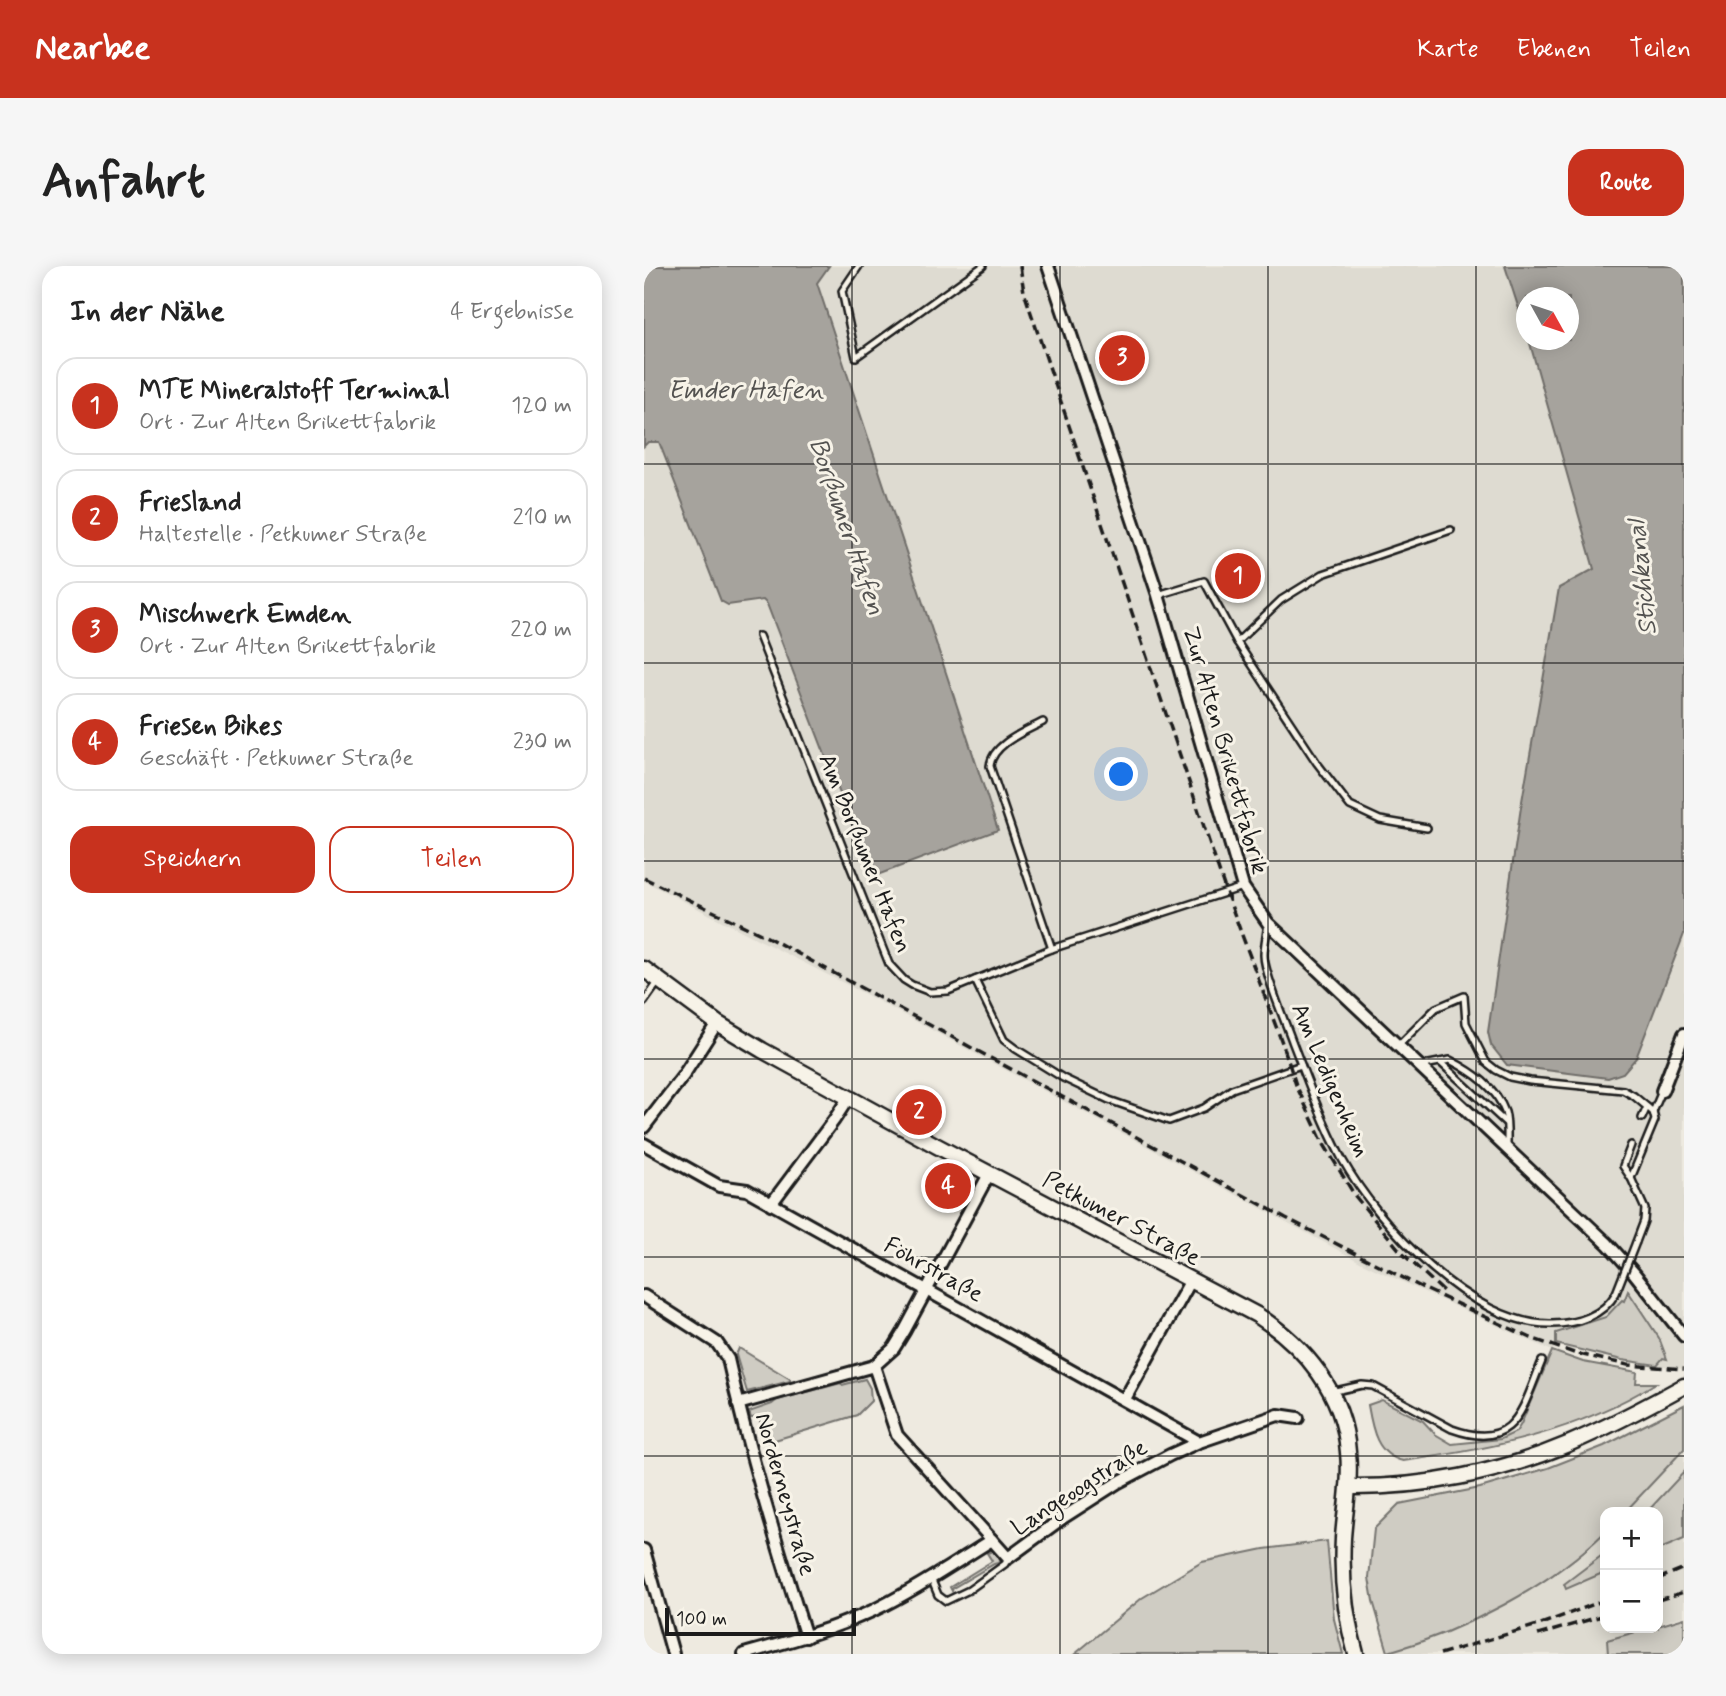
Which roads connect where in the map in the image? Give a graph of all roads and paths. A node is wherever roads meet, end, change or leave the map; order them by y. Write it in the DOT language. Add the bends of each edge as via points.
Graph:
graph roads {
  1 [pos="859,266"];
  2 [pos="983,266"];
  3 [pos="1048,266"];
  4 [pos="1451,530"];
  5 [pos="1158,595"];
  6 [pos="760,636"];
  7 [pos="1237,642"];
  8 [pos="1043,722"];
  9 [pos="1427,828"];
  10 [pos="1243,887"];
  11 [pos="1268,923"];
  12 [pos="1052,948"];
  13 [pos="644,969"];
  14 [pos="975,980"];
  15 [pos="659,981"];
  16 [pos="644,1002"];
  17 [pos="717,1023"];
  18 [pos="1684,1034"];
  19 [pos="1398,1046"];
  20 [pos="1440,1062"];
  21 [pos="1301,1065"];
  22 [pos="1419,1066"];
  23 [pos="1662,1091"];
  24 [pos="849,1097"];
  25 [pos="1647,1107"];
  26 [pos="1653,1112"];
  27 [pos="1642,1118"];
  28 [pos="1506,1123"];
  29 [pos="644,1127"];
  30 [pos="644,1144"];
  31 [pos="1631,1146"];
  32 [pos="1507,1150"];
  33 [pos="989,1174"];
  34 [pos="1631,1178"];
  35 [pos="771,1204"];
  36 [pos="1191,1280"];
  37 [pos="928,1289"];
  38 [pos="644,1296"];
  39 [pos="1684,1336"];
  40 [pos="1542,1362"];
  41 [pos="874,1366"];
  42 [pos="1684,1386"];
  43 [pos="1331,1392"];
  44 [pos="1125,1399"];
  45 [pos="738,1404"];
  46 [pos="1298,1418"];
  47 [pos="1199,1442"];
  48 [pos="1348,1486"];
  49 [pos="992,1539"];
  50 [pos="644,1550"];
  51 [pos="1008,1558"];
  52 [pos="931,1578"];
  53 [pos="806,1637"];
  54 [pos="673,1654"];
  55 [pos="744,1654"];
  56 [pos="1356,1654"];
  1 -- 2 [label="lane" via="842,291 856,356"];
  3 -- 5 [label="street, Zur Alten Brikettfabrik"];
  4 -- 7 [label="lane" via="1323,575 1281,600"];
  5 -- 7 [label="lane" via="1204,581"];
  5 -- 10 [label="street, Zur Alten Brikettfabrik"];
  6 -- 14 [label="lane, Am Borßumer Hafen" via="890,964 904,980 930,992 948,991"];
  7 -- 9 [label="lane" via="1350,806 1380,820"];
  8 -- 12 [label="lane" via="995,752 990,765"];
  10 -- 11 [label="street, Zur Alten Brikettfabrik"];
  10 -- 12 [label="lane, Am Borßumer Hafen"];
  11 -- 19 [label="street, Zur Alten Brikettfabrik"];
  11 -- 21 [label="lane, Am Ledigenheim" via="1264,957"];
  12 -- 14 [label="lane, Am Borßumer Hafen"];
  13 -- 15 [label="main road, Petkumer Straße"];
  14 -- 21 [label="lane" via="1004,1040 1016,1049 1063,1079 1169,1121 1204,1108 1233,1089"];
  15 -- 16 [label="lane"];
  15 -- 17 [label="main road, Petkumer Straße"];
  17 -- 24 [label="main road, Petkumer Straße"];
  17 -- 29 [label="street"];
  18 -- 23 [label="street"];
  19 -- 22 [label="street, Zur Alten Brikettfabrik"];
  19 -- 25 [label="lane" via="1436,1008 1464,996 1466,1023 1486,1062 1496,1070 1530,1081 1623,1090"];
  20 -- 22 [label="lane"];
  20 -- 28 [label="lane"];
  20 -- 28 [label="lane" via="1450,1060 1476,1074 1497,1096"];
  21 -- 34 [label="lane, Am Ledigenheim, bridge" via="1328,1131 1362,1190 1408,1244 1460,1290 1520,1320 1569,1323 1606,1306 1616,1293 1645,1215"];
  22 -- 32 [label="street, Zur Alten Brikettfabrik"];
  23 -- 26 [label="lane"];
  24 -- 33 [label="main road, Petkumer Straße"];
  24 -- 35 [label="street"];
  25 -- 26 [label="lane"];
  25 -- 27 [label="lane"];
  26 -- 34 [label="lane" via="1655,1120"];
  28 -- 32 [label="lane"];
  30 -- 35 [label="street, Föhrstraße" via="719,1186 747,1190"];
  31 -- 34 [label="lane" via="1623,1166"];
  32 -- 39 [label="street, Zur Alten Brikettfabrik" via="1621,1257"];
  33 -- 36 [label="main road, Petkumer Straße"];
  33 -- 37 [label="street"];
  35 -- 37 [label="street, Föhrstraße"];
  36 -- 43 [label="main road, Petkumer Straße" via="1274,1326 1309,1359"];
  36 -- 44 [label="street"];
  37 -- 41 [label="street" via="894,1348"];
  37 -- 44 [label="street, Föhrstraße"];
  38 -- 45 [label="street, Norderneystraße" via="724,1351"];
  40 -- 43 [label="lane" via="1518,1417 1496,1434 1462,1433 1373,1386"];
  41 -- 45 [label="street"];
  41 -- 49 [label="street" via="897,1435"];
  42 -- 48 [label="main road" via="1598,1431 1517,1462 1415,1483"];
  43 -- 48 [label="main road, Petkumer Straße" via="1346,1436"];
  44 -- 47 [label="street, Föhrstraße"];
  45 -- 53 [label="street, Norderneystraße"];
  46 -- 47 [label="street, Langeoogstraße" via="1278,1415"];
  47 -- 51 [label="street, Langeoogstraße" via="1117,1483"];
  48 -- 56 [label="main road, Petkumer Straße" via="1343,1581"];
  49 -- 51 [label="street, Langeoogstraße"];
  49 -- 52 [label="street, Langeoogstraße"];
  50 -- 54 [label="street"];
  51 -- 52 [label="lane" via="969,1590 946,1601"];
  52 -- 53 [label="street, Langeoogstraße" via="871,1611"];
  53 -- 55 [label="street, Langeoogstraße"];
}
